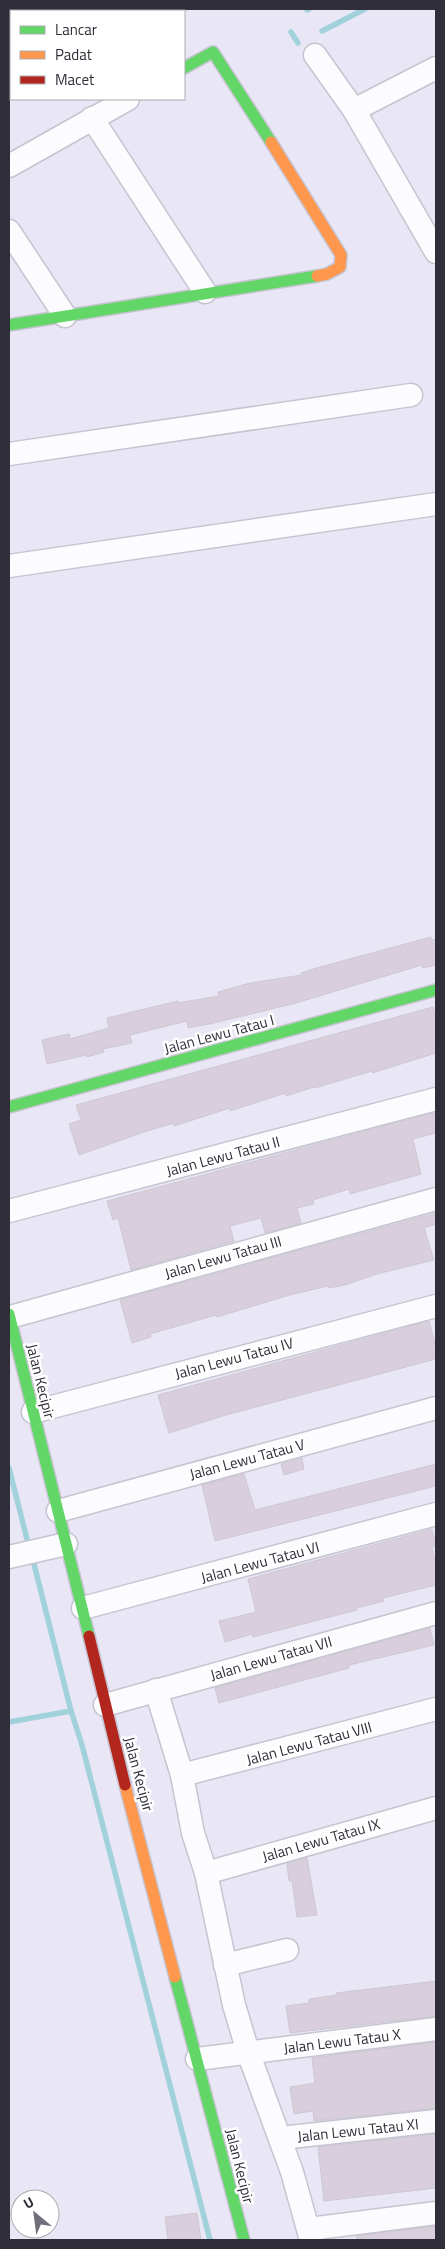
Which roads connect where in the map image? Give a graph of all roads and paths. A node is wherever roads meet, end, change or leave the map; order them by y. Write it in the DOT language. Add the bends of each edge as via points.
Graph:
graph roads {
  1 [pos="315,55"];
  2 [pos="185,67"];
  3 [pos="436,68"];
  4 [pos="126,100"];
  5 [pos="354,110"];
  6 [pos="92,118"];
  7 [pos="9,166"];
  8 [pos="9,231"];
  9 [pos="434,243"];
  10 [pos="205,292"];
  11 [pos="65,316"];
  12 [pos="9,325"];
  13 [pos="411,395"];
  14 [pos="9,454"];
  15 [pos="436,504"];
  16 [pos="9,566"];
  17 [pos="436,990"];
  18 [pos="436,1099"];
  19 [pos="9,1107"];
  20 [pos="436,1199"];
  21 [pos="9,1212"];
  22 [pos="436,1306"];
  23 [pos="9,1316"];
  24 [pos="436,1408"];
  25 [pos="33,1412"];
  26 [pos="58,1511"];
  27 [pos="436,1514"];
  28 [pos="36,1551"];
  29 [pos="83,1608"];
  30 [pos="436,1613"];
  31 [pos="156,1690"];
  32 [pos="105,1705"];
  33 [pos="436,1709"];
  34 [pos="182,1775"];
  35 [pos="436,1808"];
  36 [pos="206,1873"];
  37 [pos="287,1950"];
  38 [pos="225,1965"];
  39 [pos="436,2030"];
  40 [pos="248,2052"];
  41 [pos="197,2059"];
  42 [pos="436,2121"];
  43 [pos="281,2138"];
  44 [pos="436,2213"];
  45 [pos="310,2235"];
  46 [pos="244,2240"];
  1 -- 5 [label="street"];
  2 -- 10 [label="street" via="213,52 341,255 340,266 327,274"];
  3 -- 5 [label="street"];
  4 -- 6 [label="street"];
  5 -- 9 [label="street"];
  6 -- 7 [label="street"];
  6 -- 10 [label="street"];
  8 -- 11 [label="street"];
  10 -- 11 [label="street"];
  11 -- 12 [label="street"];
  13 -- 14 [label="street"];
  15 -- 16 [label="street"];
  17 -- 19 [label="street, Jalan Lewu Tatau I"];
  18 -- 21 [label="street, Jalan Lewu Tatau II"];
  20 -- 23 [label="street, Jalan Lewu Tatau III"];
  22 -- 25 [label="street, Jalan Lewu Tatau IV"];
  23 -- 25 [label="street, Jalan Kecipir"];
  24 -- 26 [label="street, Jalan Lewu Tatau V"];
  25 -- 26 [label="street, Jalan Kecipir"];
  26 -- 28 [label="street, Jalan Kecipir"];
  27 -- 29 [label="street, Jalan Lewu Tatau VI"];
  28 -- 29 [label="street, Jalan Kecipir"];
  29 -- 32 [label="street, Jalan Kecipir"];
  30 -- 31 [label="street, Jalan Lewu Tatau VII"];
  31 -- 32 [label="street, Jalan Lewu Tatau VII"];
  31 -- 34 [label="street"];
  32 -- 41 [label="street, Jalan Kecipir"];
  33 -- 34 [label="street, Jalan Lewu Tatau VIII"];
  34 -- 36 [label="street" via="188,1816"];
  35 -- 36 [label="street, Jalan Lewu Tatau IX"];
  36 -- 38 [label="street"];
  37 -- 38 [label="street"];
  38 -- 40 [label="street"];
  39 -- 40 [label="street, Jalan Lewu Tatau X"];
  40 -- 41 [label="street, Jalan Lewu Tatau X"];
  40 -- 43 [label="street"];
  41 -- 46 [label="street, Jalan Kecipir"];
  42 -- 43 [label="street, Jalan Lewu Tatau XI"];
  43 -- 45 [label="street"];
  44 -- 45 [label="street"];
}
